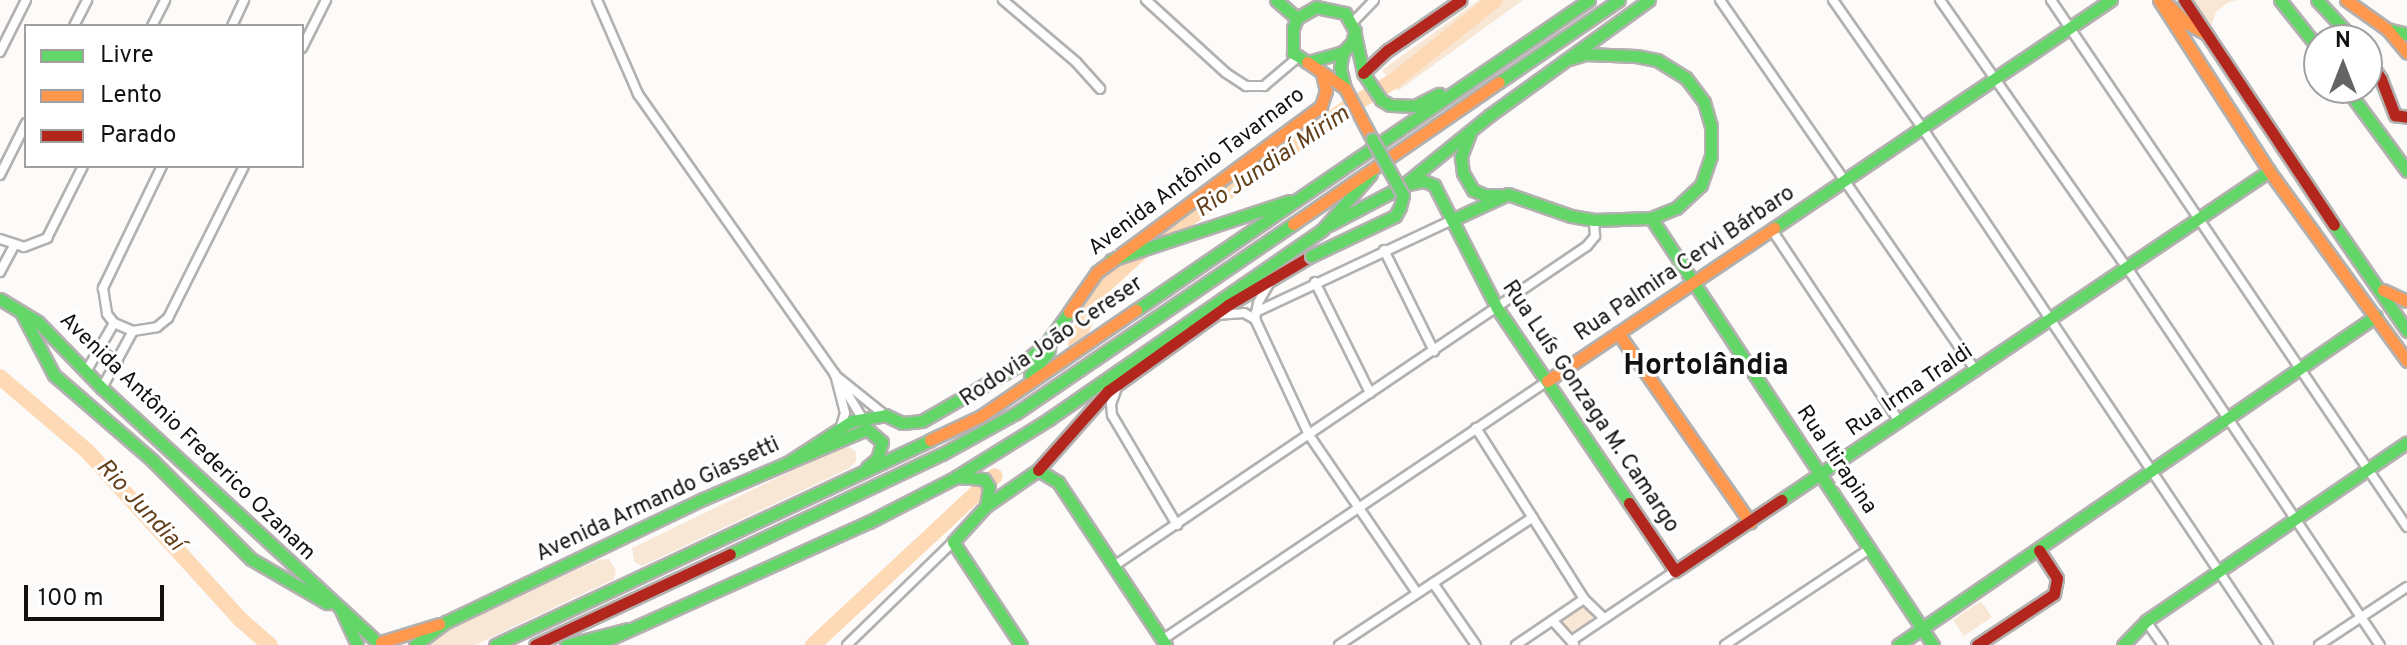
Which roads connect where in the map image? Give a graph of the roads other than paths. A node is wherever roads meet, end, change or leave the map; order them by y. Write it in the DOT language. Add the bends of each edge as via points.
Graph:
graph roads {
  1 [pos="26,0"];
  2 [pos="87,0"];
  3 [pos="165,0"];
  4 [pos="244,0"];
  5 [pos="326,0"];
  6 [pos="597,0"];
  7 [pos="1003,0"];
  8 [pos="1146,0"];
  9 [pos="1276,0"];
  10 [pos="1374,0"];
  11 [pos="1461,0"];
  12 [pos="1589,0"];
  13 [pos="1619,0"];
  14 [pos="1649,0"];
  15 [pos="1720,0"];
  16 [pos="1833,0"];
  17 [pos="1940,0"];
  18 [pos="2051,0"];
  19 [pos="2111,0"];
  20 [pos="2161,0"];
  21 [pos="2184,0"];
  22 [pos="2280,0"];
  23 [pos="2317,0"];
  24 [pos="2346,0"];
  25 [pos="1297,18"];
  26 [pos="1353,22"];
  27 [pos="75,24"];
  28 [pos="153,24"];
  29 [pos="233,24"];
  30 [pos="2339,24"];
  31 [pos="2070,29"];
  32 [pos="2303,29"];
  33 [pos="2387,29"];
  34 [pos="1542,32"];
  35 [pos="2407,34"];
  36 [pos="1355,35"];
  37 [pos="2210,35"];
  38 [pos="304,44"];
  39 [pos="1388,50"];
  40 [pos="0,52"];
  41 [pos="1343,52"];
  42 [pos="1360,53"];
  43 [pos="2407,53"];
  44 [pos="1302,60"];
  45 [pos="1566,60"];
  46 [pos="1322,73"];
  47 [pos="1365,76"];
  48 [pos="1994,81"];
  49 [pos="2383,85"];
  50 [pos="1100,89"];
  51 [pos="1346,90"];
  52 [pos="2358,104"];
  53 [pos="2407,117"];
  54 [pos="24,127"];
  55 [pos="1923,129"];
  56 [pos="1471,131"];
  57 [pos="1377,167"];
  58 [pos="82,168"];
  59 [pos="161,168"];
  60 [pos="243,168"];
  61 [pos="2269,171"];
  62 [pos="2407,171"];
  63 [pos="0,175"];
  64 [pos="1845,180"];
  65 [pos="1401,187"];
  66 [pos="1307,195"];
  67 [pos="1500,195"];
  68 [pos="1651,218"];
  69 [pos="2199,219"];
  70 [pos="1452,220"];
  71 [pos="1594,220"];
  72 [pos="1323,229"];
  73 [pos="1772,230"];
  74 [pos="0,239"];
  75 [pos="14,246"];
  76 [pos="1384,250"];
  77 [pos="1111,260"];
  78 [pos="2128,269"];
  79 [pos="0,272"];
  80 [pos="1271,280"];
  81 [pos="1315,282"];
  82 [pos="1691,283"];
  83 [pos="2380,289"];
  84 [pos="0,299"];
  85 [pos="2407,301"];
  86 [pos="1497,308"];
  87 [pos="21,312"];
  88 [pos="1214,315"];
  89 [pos="1256,315"];
  90 [pos="2376,316"];
  91 [pos="2050,319"];
  92 [pos="114,323"];
  93 [pos="133,331"];
  94 [pos="2407,331"];
  95 [pos="1618,333"];
  96 [pos="1051,338"];
  97 [pos="99,349"];
  98 [pos="1434,351"];
  99 [pos="2407,361"];
  100 [pos="118,364"];
  101 [pos="83,367"];
  102 [pos="1976,371"];
  103 [pos="2300,371"];
  104 [pos="835,374"];
  105 [pos="59,380"];
  106 [pos="1547,381"];
  107 [pos="1119,384"];
  108 [pos="102,388"];
  109 [pos="1370,393"];
  110 [pos="885,415"];
  111 [pos="863,416"];
  112 [pos="981,416"];
  113 [pos="1898,420"];
  114 [pos="2228,420"];
  115 [pos="1476,428"];
  116 [pos="867,429"];
  117 [pos="838,430"];
  118 [pos="1309,435"];
  119 [pos="2407,442"];
  120 [pos="787,463"];
  121 [pos="2368,469"];
  122 [pos="2151,471"];
  123 [pos="1032,472"];
  124 [pos="1823,474"];
  125 [pos="961,478"];
  126 [pos="832,488"];
  127 [pos="988,500"];
  128 [pos="1359,510"];
  129 [pos="1533,517"];
  130 [pos="2294,519"];
  131 [pos="1750,522"];
  132 [pos="1177,525"];
  133 [pos="2407,527"];
  134 [pos="266,541"];
  135 [pos="953,542"];
  136 [pos="1871,548"];
  137 [pos="2039,550"];
  138 [pos="251,559"];
  139 [pos="1114,566"];
  140 [pos="1675,571"];
  141 [pos="2217,571"];
  142 [pos="1433,583"];
  143 [pos="2407,587"];
  144 [pos="1417,593"];
  145 [pos="1584,599"];
  146 [pos="341,610"];
  147 [pos="1604,618"];
  148 [pos="2362,618"];
  149 [pos="2146,621"];
  150 [pos="446,622"];
  151 [pos="1554,622"];
  152 [pos="629,629"];
  153 [pos="1922,629"];
  154 [pos="379,642"];
  155 [pos="1164,642"];
  156 [pos="1573,643"];
  157 [pos="358,645"];
  158 [pos="415,645"];
  159 [pos="495,645"];
  160 [pos="535,645"];
  161 [pos="566,645"];
  162 [pos="596,645"];
  163 [pos="847,645"];
  164 [pos="1021,645"];
  165 [pos="1339,645"];
  166 [pos="1476,645"];
  167 [pos="1516,645"];
  168 [pos="1725,645"];
  169 [pos="1898,645"];
  170 [pos="1933,645"];
  171 [pos="1977,645"];
  172 [pos="2123,645"];
  173 [pos="2163,645"];
  174 [pos="2268,645"];
  175 [pos="2319,645"];
  176 [pos="2380,645"];
  1 -- 40 [label="street"];
  2 -- 27 [label="street"];
  3 -- 28 [label="street"];
  4 -- 29 [label="street"];
  5 -- 38 [label="street"];
  6 -- 104 [label="street" via="638,94"];
  7 -- 50 [label="street"];
  8 -- 44 [label="street" via="1246,86 1264,86"];
  9 -- 25 [label="main road"];
  10 -- 26 [label="street"];
  11 -- 39 [label="main road"];
  12 -- 34 [label="main road, Rodovia João Cereser"];
  13 -- 57 [label="main road, Rodovia João Cereser"];
  14 -- 45 [label="main road"];
  15 -- 64 [label="street"];
  16 -- 55 [label="street"];
  17 -- 48 [label="street"];
  18 -- 31 [label="street"];
  19 -- 31 [label="main road, Rua Palmira Cervi Bárbaro"];
  20 -- 37 [label="main road"];
  20 -- 61 [label="main road"];
  21 -- 37 [label="main road"];
  22 -- 32 [label="main road"];
  23 -- 30 [label="main road"];
  24 -- 33 [label="main road"];
  25 -- 26 [label="main road" via="1316,7 1328,7"];
  25 -- 44 [label="main road" via="1292,41"];
  26 -- 36 [label="main road"];
  31 -- 48 [label="main road, Rua Palmira Cervi Bárbaro"];
  31 -- 69 [label="street"];
  33 -- 35 [label="main road"];
  33 -- 43 [label="main road"];
  34 -- 47 [label="main road" via="1423,104 1401,107 1381,100"];
  34 -- 66 [label="main road, Rodovia João Cereser"];
  36 -- 41 [label="main road"];
  36 -- 42 [label="main road"];
  37 -- 83 [label="main road" via="2267,129"];
  39 -- 42 [label="main road"];
  39 -- 47 [label="main road"];
  41 -- 44 [label="main road"];
  41 -- 51 [label="main road" via="1340,67"];
  42 -- 47 [label="main road"];
  44 -- 46 [label="main road"];
  45 -- 56 [label="main road"];
  45 -- 68 [label="main road" via="1585,54 1657,60 1696,90 1709,112 1711,156 1701,185 1676,208"];
  46 -- 51 [label="main road"];
  46 -- 77 [label="main road, Avenida Antônio Tavarnaro" via="1326,91 1321,106"];
  48 -- 55 [label="main road, Rua Palmira Cervi Bárbaro"];
  48 -- 78 [label="street"];
  49 -- 53 [label="main road" via="2395,115"];
  51 -- 80 [label="main road, bridge" via="1403,195 1395,216"];
  52 -- 62 [label="main road"];
  54 -- 63 [label="street"];
  55 -- 64 [label="main road, Rua Palmira Cervi Bárbaro"];
  55 -- 91 [label="street"];
  56 -- 65 [label="main road"];
  56 -- 67 [label="main road" via="1461,157 1463,173 1473,190"];
  57 -- 72 [label="main road"];
  57 -- 160 [label="main road, Rodovia João Cereser" via="1050,393 942,454"];
  58 -- 75 [label="street" via="47,238 36,245"];
  59 -- 92 [label="street" via="103,288"];
  60 -- 93 [label="street" via="168,318 157,327"];
  61 -- 69 [label="main road, Rua Irma Traldi"];
  61 -- 90 [label="main road"];
  64 -- 73 [label="main road, Rua Palmira Cervi Bárbaro"];
  64 -- 102 [label="street"];
  65 -- 70 [label="main road, Rua Luís Gonzaga M. Camargo" via="1415,181 1434,185"];
  65 -- 72 [label="main road"];
  66 -- 77 [label="main road"];
  66 -- 112 [label="main road, Rodovia João Cereser"];
  67 -- 70 [label="main road"];
  67 -- 71 [label="main road" via="1520,196"];
  68 -- 71 [label="main road"];
  68 -- 82 [label="main road, Rua Itirapina"];
  69 -- 78 [label="main road, Rua Irma Traldi"];
  69 -- 103 [label="street"];
  70 -- 76 [label="street"];
  70 -- 86 [label="main road, Rua Luís Gonzaga M. Camargo"];
  71 -- 86 [label="street" via="1595,236 1587,246"];
  72 -- 125 [label="main road"];
  73 -- 82 [label="main road, Rua Palmira Cervi Bárbaro"];
  73 -- 113 [label="street"];
  74 -- 75 [label="street"];
  75 -- 79 [label="street"];
  76 -- 81 [label="street"];
  76 -- 98 [label="street"];
  77 -- 96 [label="main road, Avenida Antônio Tavarnaro"];
  78 -- 91 [label="main road, Rua Irma Traldi"];
  78 -- 114 [label="street"];
  80 -- 88 [label="main road"];
  80 -- 89 [label="street"];
  81 -- 89 [label="street"];
  81 -- 109 [label="street"];
  82 -- 95 [label="main road, Rua Palmira Cervi Bárbaro"];
  82 -- 124 [label="main road, Rua Itirapina"];
  83 -- 85 [label="main road"];
  83 -- 94 [label="main road"];
  84 -- 87 [label="main road, Avenida Antônio Frederico Ozanam"];
  86 -- 98 [label="street"];
  86 -- 106 [label="main road, Rua Luís Gonzaga M. Camargo"];
  87 -- 101 [label="main road, Avenida Antônio Frederico Ozanam"];
  87 -- 105 [label="main road"];
  88 -- 89 [label="street"];
  88 -- 107 [label="main road"];
  89 -- 118 [label="street"];
  90 -- 99 [label="main road"];
  90 -- 103 [label="main road"];
  91 -- 102 [label="main road, Rua Irma Traldi"];
  91 -- 122 [label="street"];
  92 -- 93 [label="street"];
  92 -- 97 [label="street"];
  93 -- 100 [label="street"];
  95 -- 106 [label="main road, Rua Palmira Cervi Bárbaro"];
  95 -- 131 [label="main road"];
  96 -- 110 [label="main road, Avenida Antônio Tavarnaro" via="1024,362 922,421 902,423"];
  96 -- 112 [label="main road" via="1048,353 1034,371"];
  97 -- 100 [label="street"];
  97 -- 101 [label="street"];
  98 -- 109 [label="street"];
  100 -- 108 [label="street"];
  101 -- 105 [label="main road" via="66,364"];
  101 -- 108 [label="main road, Avenida Antônio Frederico Ozanam"];
  102 -- 113 [label="main road, Rua Irma Traldi"];
  103 -- 114 [label="main road"];
  103 -- 121 [label="street"];
  104 -- 110 [label="street"];
  104 -- 111 [label="street"];
  104 -- 117 [label="street" via="845,413"];
  105 -- 138 [label="main road" via="152,460"];
  106 -- 115 [label="street, Rua Palmira Cervi Bárbaro"];
  106 -- 140 [label="main road, Rua Luís Gonzaga M. Camargo"];
  107 -- 123 [label="main road"];
  107 -- 132 [label="street" via="1112,415"];
  108 -- 134 [label="main road, Avenida Antônio Frederico Ozanam"];
  109 -- 118 [label="street"];
  110 -- 111 [label="main road, Avenida Armando Giassetti"];
  111 -- 116 [label="street"];
  111 -- 117 [label="main road, Avenida Armando Giassetti"];
  112 -- 126 [label="main road, Rodovia João Cereser"];
  113 -- 124 [label="main road, Rua Irma Traldi"];
  114 -- 122 [label="main road"];
  114 -- 130 [label="street"];
  115 -- 128 [label="street, Rua Palmira Cervi Bárbaro"];
  115 -- 129 [label="street"];
  116 -- 120 [label="main road"];
  116 -- 126 [label="main road" via="882,442 877,459"];
  117 -- 120 [label="main road, Avenida Armando Giassetti"];
  118 -- 128 [label="street"];
  118 -- 132 [label="street"];
  119 -- 121 [label="main road"];
  120 -- 150 [label="main road, Avenida Armando Giassetti"];
  121 -- 130 [label="main road"];
  121 -- 133 [label="street"];
  122 -- 137 [label="main road"];
  122 -- 141 [label="street"];
  123 -- 127 [label="main road"];
  123 -- 139 [label="main road" via="1058,482"];
  124 -- 131 [label="main road, Rua Irma Traldi"];
  124 -- 136 [label="main road, Rua Itirapina"];
  125 -- 127 [label="main road" via="984,479"];
  125 -- 152 [label="main road"];
  126 -- 159 [label="main road, Rodovia João Cereser"];
  127 -- 135 [label="main road"];
  128 -- 144 [label="street"];
  128 -- 155 [label="street, Rua Palmira Cervi Bárbaro"];
  129 -- 142 [label="street"];
  129 -- 145 [label="street"];
  130 -- 141 [label="main road"];
  130 -- 148 [label="street"];
  131 -- 140 [label="main road, Rua Irma Traldi"];
  132 -- 139 [label="street"];
  134 -- 138 [label="main road" via="267,557"];
  134 -- 146 [label="main road, Avenida Antônio Frederico Ozanam"];
  135 -- 163 [label="street"];
  135 -- 164 [label="main road"];
  136 -- 153 [label="main road, Rua Itirapina"];
  136 -- 168 [label="street"];
  137 -- 153 [label="main road"];
  137 -- 171 [label="main road" via="2057,578 2054,594"];
  138 -- 146 [label="main road"];
  139 -- 155 [label="main road"];
  140 -- 147 [label="street, Rua Irma Traldi"];
  141 -- 149 [label="main road"];
  141 -- 174 [label="street"];
  142 -- 144 [label="street"];
  142 -- 166 [label="street"];
  143 -- 148 [label="street"];
  144 -- 165 [label="street"];
  145 -- 147 [label="street"];
  145 -- 151 [label="street"];
  146 -- 154 [label="main road, Avenida Antônio Frederico Ozanam"];
  146 -- 157 [label="main road, Avenida Antônio Frederico Ozanam"];
  147 -- 156 [label="street, Rua Irma Traldi"];
  148 -- 175 [label="street"];
  148 -- 176 [label="street"];
  149 -- 172 [label="main road"];
  149 -- 173 [label="street"];
  150 -- 154 [label="main road, Avenida Armando Giassetti"];
  150 -- 158 [label="main road, Avenida Armando Giassetti"];
  151 -- 156 [label="street"];
  151 -- 167 [label="street"];
  152 -- 161 [label="main road"];
  152 -- 162 [label="main road"];
  153 -- 169 [label="main road"];
  153 -- 170 [label="main road, Rua Itirapina"];
  154 -- 157 [label="main road, Avenida Armando Giassetti"];
}
